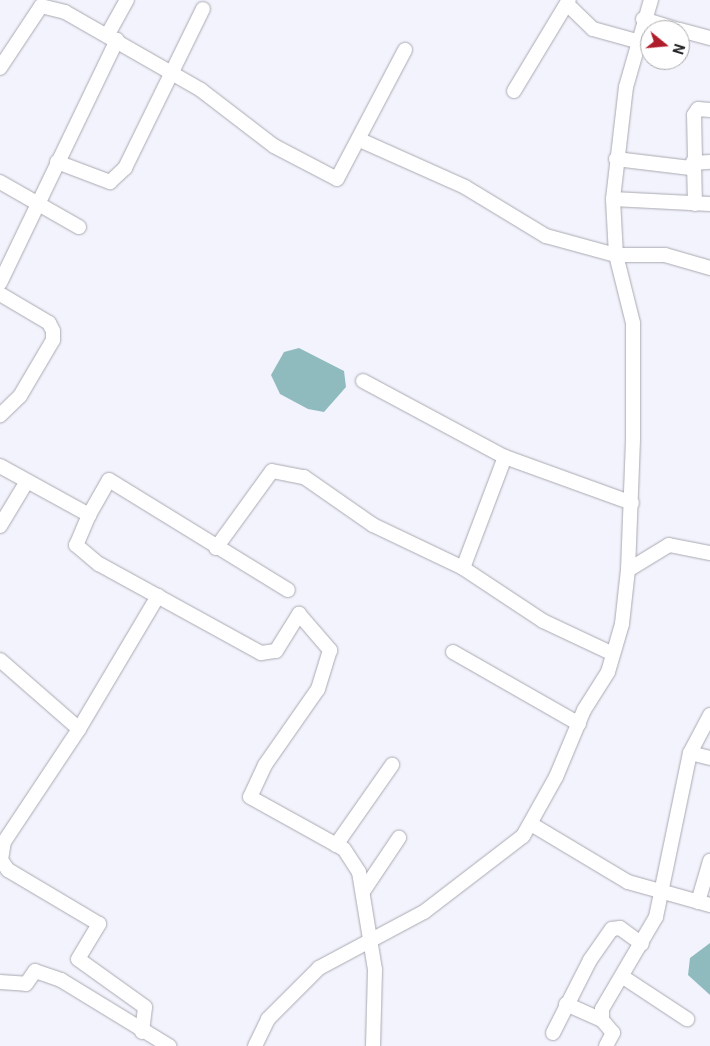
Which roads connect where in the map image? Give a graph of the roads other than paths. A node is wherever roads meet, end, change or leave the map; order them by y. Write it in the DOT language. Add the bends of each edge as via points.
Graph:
graph roads {
  1 [pos="127,0"];
  2 [pos="651,0"];
  3 [pos="568,2"];
  4 [pos="37,3"];
  5 [pos="203,8"];
  6 [pos="643,19"];
  7 [pos="646,20"];
  8 [pos="690,33"];
  9 [pos="112,37"];
  10 [pos="710,38"];
  11 [pos="637,41"];
  12 [pos="405,50"];
  13 [pos="0,68"];
  14 [pos="169,72"];
  15 [pos="514,91"];
  16 [pos="710,110"];
  17 [pos="360,140"];
  18 [pos="616,159"];
  19 [pos="56,162"];
  20 [pos="710,162"];
  21 [pos="694,163"];
  22 [pos="0,182"];
  23 [pos="613,199"];
  24 [pos="35,204"];
  25 [pos="696,204"];
  26 [pos="710,204"];
  27 [pos="78,227"];
  28 [pos="616,255"];
  29 [pos="710,268"];
  30 [pos="0,283"];
  31 [pos="0,294"];
  32 [pos="363,381"];
  33 [pos="0,415"];
  34 [pos="505,457"];
  35 [pos="0,466"];
  36 [pos="26,482"];
  37 [pos="632,503"];
  38 [pos="89,515"];
  39 [pos="0,526"];
  40 [pos="216,548"];
  41 [pos="710,553"];
  42 [pos="463,568"];
  43 [pos="628,570"];
  44 [pos="288,590"];
  45 [pos="158,596"];
  46 [pos="453,652"];
  47 [pos="613,654"];
  48 [pos="0,660"];
  49 [pos="710,715"];
  50 [pos="578,724"];
  51 [pos="79,729"];
  52 [pos="690,752"];
  53 [pos="710,758"];
  54 [pos="392,765"];
  55 [pos="531,824"];
  56 [pos="399,838"];
  57 [pos="336,845"];
  58 [pos="710,861"];
  59 [pos="364,890"];
  60 [pos="662,893"];
  61 [pos="704,904"];
  62 [pos="642,944"];
  63 [pos="370,945"];
  64 [pos="623,977"];
  65 [pos="0,982"];
  66 [pos="566,1004"];
  67 [pos="688,1019"];
  68 [pos="602,1020"];
  69 [pos="142,1032"];
  70 [pos="553,1033"];
  71 [pos="169,1046"];
  72 [pos="255,1046"];
  73 [pos="373,1046"];
  74 [pos="606,1046"];
  1 -- 9 [label="street"];
  2 -- 6 [label="street"];
  3 -- 11 [label="street" via="593,29"];
  3 -- 15 [label="street"];
  4 -- 9 [label="street" via="65,12 86,27"];
  4 -- 13 [label="street"];
  5 -- 14 [label="street"];
  6 -- 7 [label="street"];
  6 -- 11 [label="street"];
  8 -- 10 [label="street"];
  9 -- 14 [label="street"];
  9 -- 19 [label="street"];
  11 -- 18 [label="street"];
  12 -- 17 [label="street"];
  14 -- 17 [label="street" via="201,90 274,146 337,179"];
  14 -- 19 [label="street" via="125,168 110,182"];
  16 -- 21 [label="street" via="698,109 694,115"];
  17 -- 28 [label="street" via="465,187 546,236"];
  18 -- 21 [label="street" via="681,169"];
  18 -- 23 [label="street"];
  19 -- 24 [label="street"];
  20 -- 21 [label="street"];
  21 -- 25 [label="street"];
  22 -- 24 [label="street"];
  23 -- 25 [label="street"];
  23 -- 28 [label="street"];
  24 -- 27 [label="street"];
  24 -- 30 [label="street"];
  25 -- 26 [label="street"];
  28 -- 29 [label="street" via="665,256"];
  28 -- 37 [label="street" via="633,323"];
  31 -- 33 [label="street" via="49,323 53,331 52,340 20,396"];
  32 -- 34 [label="street"];
  34 -- 37 [label="street"];
  34 -- 42 [label="street"];
  35 -- 36 [label="street"];
  36 -- 38 [label="street"];
  36 -- 39 [label="street"];
  37 -- 43 [label="street"];
  38 -- 40 [label="street" via="110,480"];
  38 -- 45 [label="street" via="76,545 99,564"];
  40 -- 42 [label="street" via="272,470 304,478 373,525"];
  40 -- 44 [label="street"];
  41 -- 43 [label="street" via="669,545"];
  42 -- 47 [label="street" via="543,621"];
  43 -- 47 [label="street" via="622,624"];
  45 -- 51 [label="street"];
  45 -- 57 [label="street" via="261,653 276,651 299,614 316,630 330,650 318,688 265,764 250,797"];
  46 -- 50 [label="street"];
  47 -- 50 [label="street"];
  48 -- 51 [label="street"];
  49 -- 52 [label="street"];
  50 -- 55 [label="street"];
  51 -- 69 [label="street" via="4,842 0,860 8,870 99,924 78,959 145,1007"];
  52 -- 53 [label="street"];
  52 -- 60 [label="street"];
  54 -- 57 [label="street"];
  55 -- 60 [label="street" via="606,870"];
  55 -- 63 [label="street" via="499,858"];
  56 -- 59 [label="street"];
  57 -- 59 [label="street" via="344,849 359,872"];
  58 -- 61 [label="street"];
  59 -- 63 [label="street"];
  60 -- 61 [label="street"];
  60 -- 62 [label="street" via="656,917"];
  62 -- 64 [label="street"];
  62 -- 66 [label="street" via="620,928 612,929"];
  63 -- 72 [label="street" via="319,968 268,1018"];
  63 -- 73 [label="street" via="375,970"];
  64 -- 67 [label="street"];
  64 -- 68 [label="street" via="602,1009"];
  65 -- 69 [label="street" via="26,984 35,971 61,980"];
  66 -- 68 [label="street"];
  66 -- 70 [label="street"];
  68 -- 74 [label="street" via="613,1033"];
  69 -- 71 [label="street"];
}
